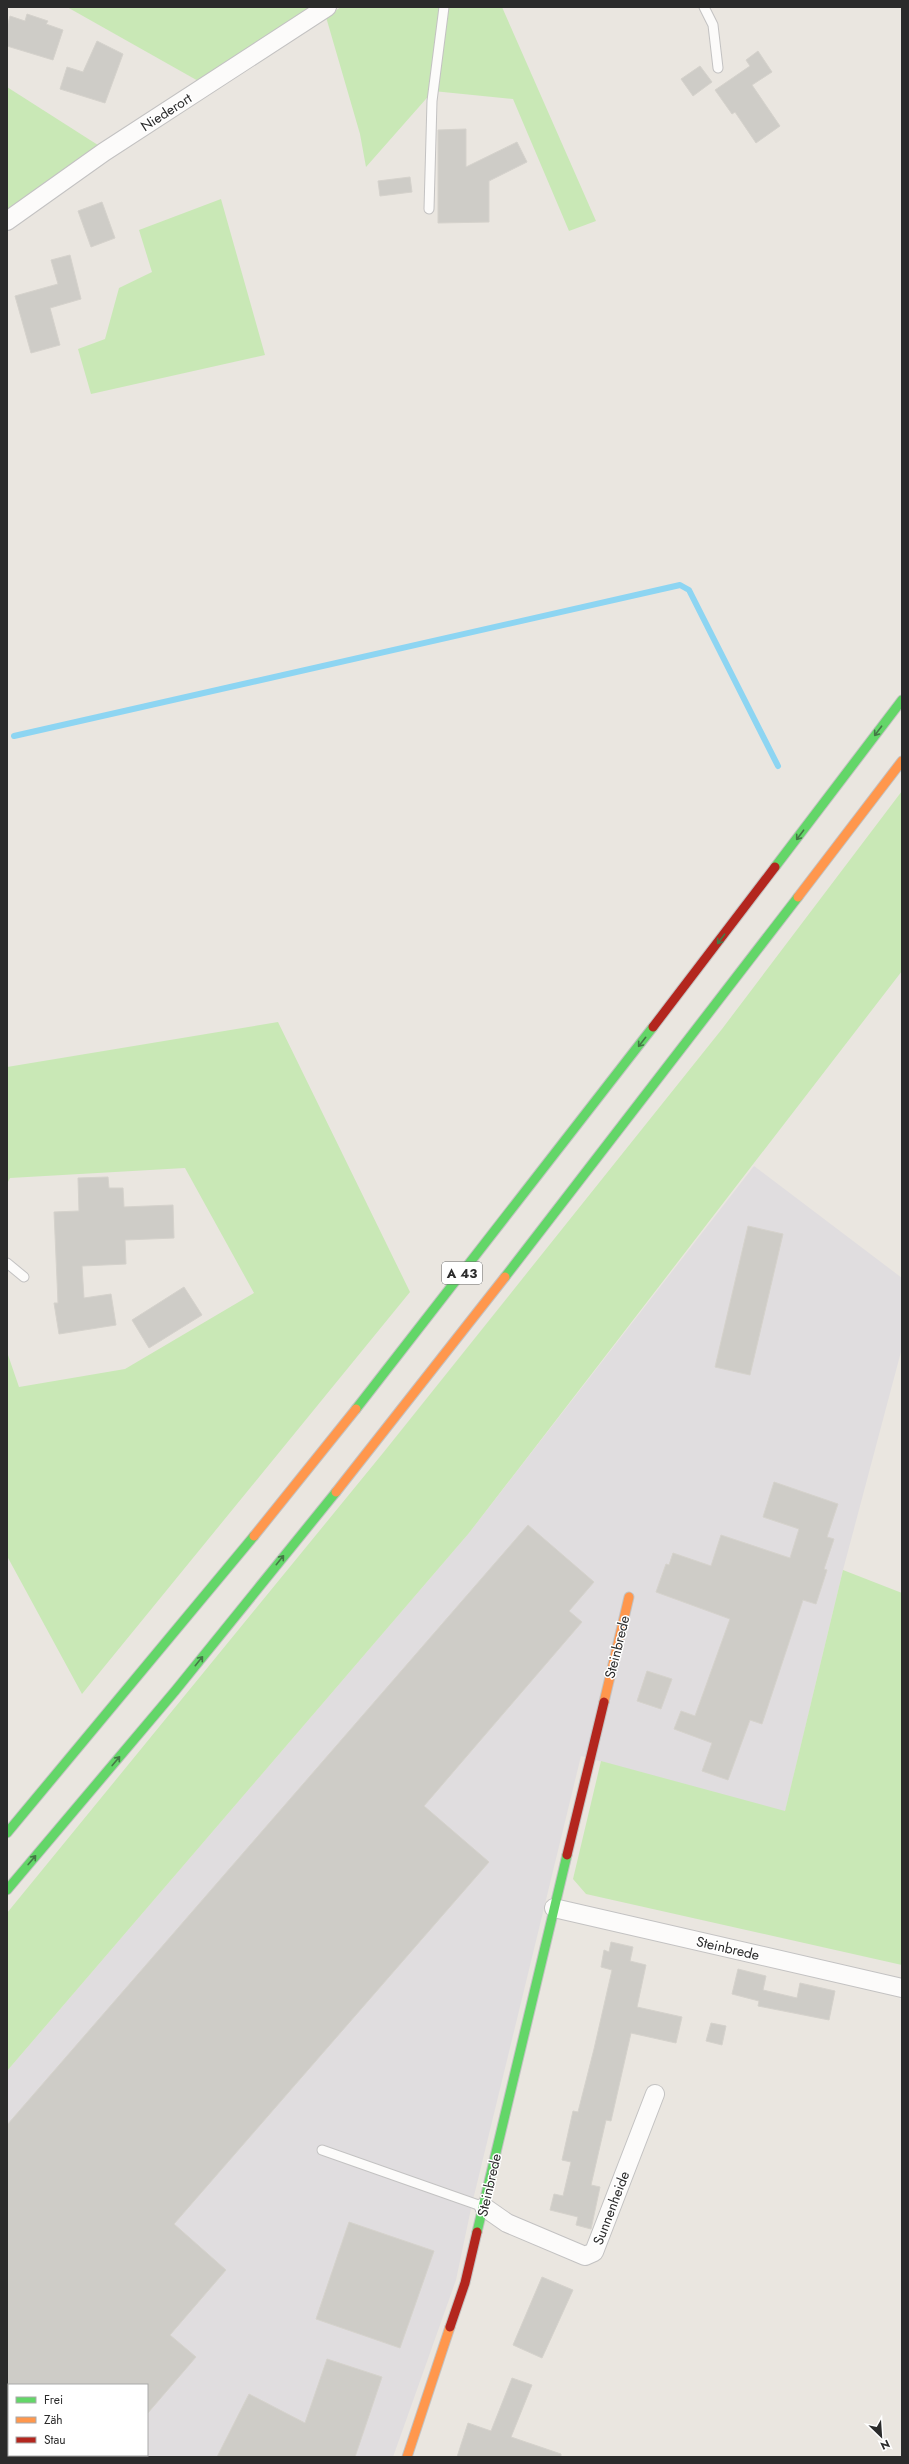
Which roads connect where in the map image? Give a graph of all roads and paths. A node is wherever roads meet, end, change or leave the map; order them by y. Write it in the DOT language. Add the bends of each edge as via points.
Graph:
graph roads {
  1 [pos="327,7"];
  2 [pos="444,7"];
  3 [pos="704,7"];
  4 [pos="718,68"];
  5 [pos="429,209"];
  6 [pos="7,221"];
  7 [pos="902,700"];
  8 [pos="902,761"];
  9 [pos="7,1263"];
  10 [pos="24,1277"];
  11 [pos="629,1597"];
  12 [pos="7,1833"];
  13 [pos="7,1890"];
  14 [pos="554,1908"];
  15 [pos="902,1988"];
  16 [pos="655,2094"];
  17 [pos="322,2150"];
  18 [pos="484,2207"];
  19 [pos="407,2457"];
  1 -- 6 [label="street, Niederort" via="104,152"];
  2 -- 5 [label="lane" via="432,101"];
  3 -- 4 [label="lane" via="713,25"];
  7 -- 12 [label="main road, A 43, one-way" via="675,999 343,1425"];
  13 -- 8 [label="main road, A 43, one-way" via="174,1691 367,1452"];
  9 -- 10 [label="lane"];
  11 -- 14 [label="main road, Steinbrede"];
  14 -- 15 [label="street, Steinbrede"];
  14 -- 18 [label="main road, Steinbrede"];
  16 -- 18 [label="street, Sunnenheide" via="594,2252 585,2256 507,2223"];
  17 -- 18 [label="lane"];
  18 -- 19 [label="main road, Steinbrede" via="465,2283"];
}
